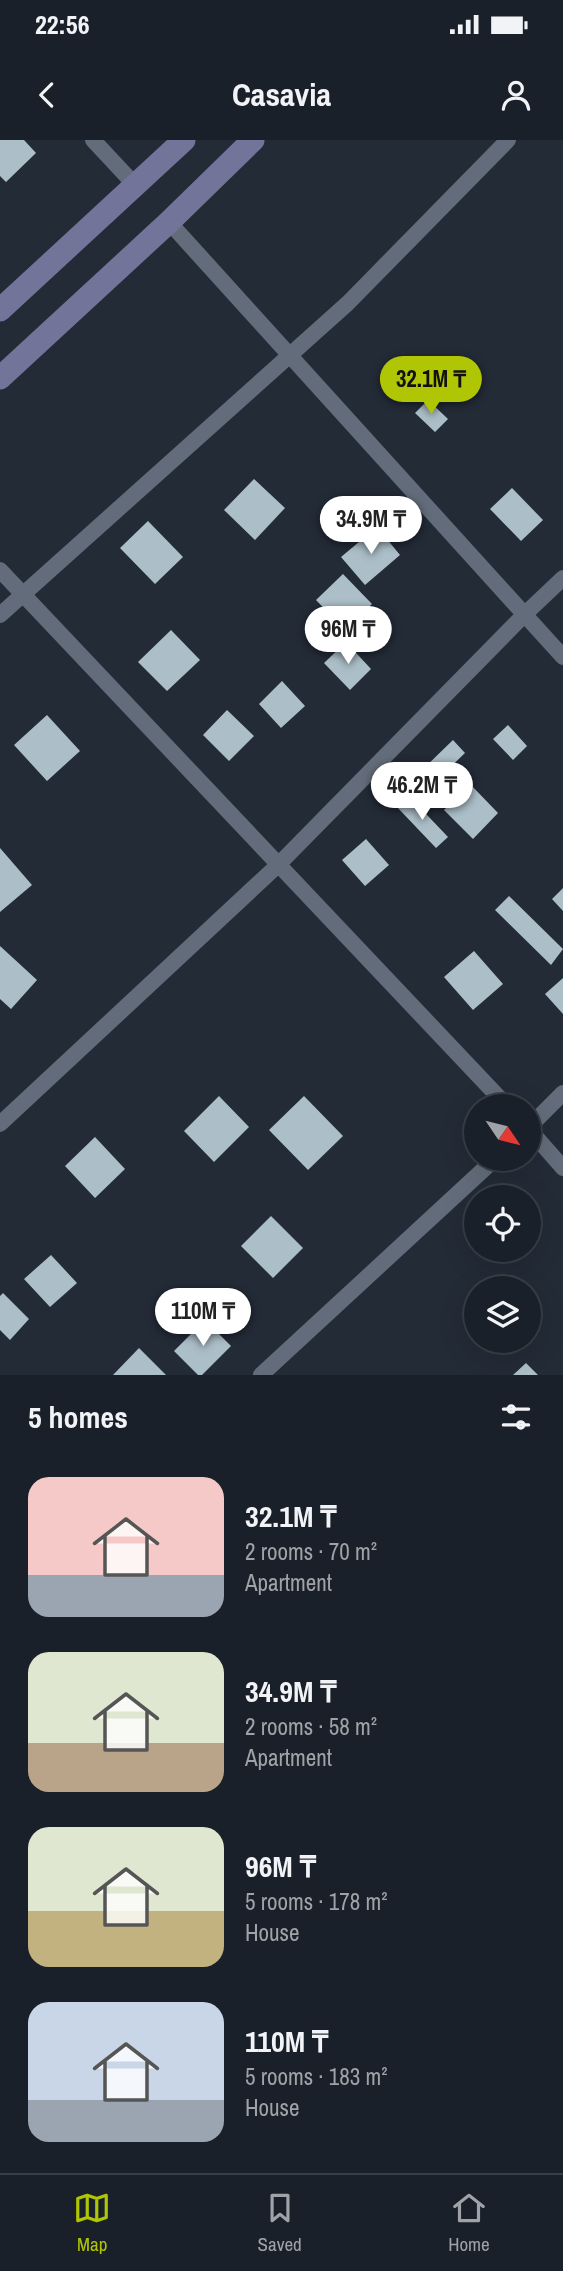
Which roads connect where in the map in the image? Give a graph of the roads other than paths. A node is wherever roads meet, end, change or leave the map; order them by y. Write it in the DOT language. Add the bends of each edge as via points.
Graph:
graph roads {
  1 [pos="93,140"];
  2 [pos="184,140"];
  3 [pos="253,140"];
  4 [pos="508,140"];
  5 [pos="135,185"];
  6 [pos="169,222"];
  7 [pos="0,310"];
  8 [pos="289,357"];
  9 [pos="0,378"];
  10 [pos="0,570"];
  11 [pos="563,578"];
  12 [pos="23,595"];
  13 [pos="525,614"];
  14 [pos="0,615"];
  15 [pos="563,657"];
  16 [pos="278,865"];
  17 [pos="563,1093"];
  18 [pos="496,1094"];
  19 [pos="541,1115"];
  20 [pos="0,1124"];
  21 [pos="541,1143"];
  22 [pos="563,1168"];
  23 [pos="482,1171"];
  24 [pos="261,1375"];
  1 -- 5 [label="street"];
  2 -- 5 [label="main road"];
  3 -- 6 [label="main road"];
  4 -- 8 [label="street"];
  5 -- 7 [label="main road"];
  6 -- 8 [label="street"];
  6 -- 9 [label="main road"];
  8 -- 12 [label="street"];
  8 -- 13 [label="street"];
  10 -- 12 [label="street"];
  11 -- 13 [label="street"];
  12 -- 14 [label="street"];
  12 -- 16 [label="street"];
  13 -- 15 [label="street"];
  13 -- 16 [label="street"];
  16 -- 18 [label="street"];
  16 -- 20 [label="street"];
  17 -- 19 [label="street"];
  21 -- 22 [label="street"];
  23 -- 24 [label="street"];
}
